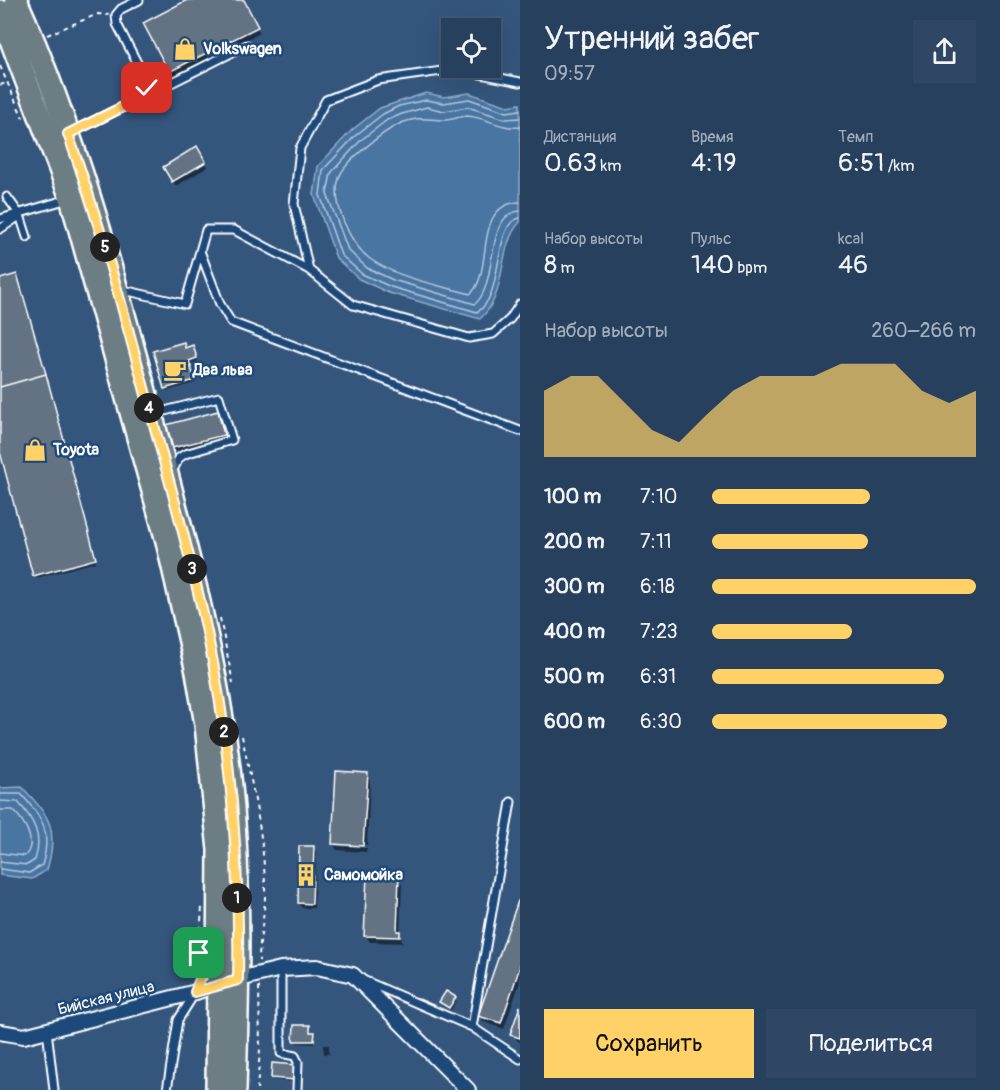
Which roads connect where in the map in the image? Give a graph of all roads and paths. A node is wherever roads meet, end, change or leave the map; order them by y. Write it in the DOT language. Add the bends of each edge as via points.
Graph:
graph roads {
  1 [pos="16,0"];
  2 [pos="139,0"];
  3 [pos="0,11"];
  4 [pos="116,15"];
  5 [pos="44,31"];
  6 [pos="247,45"];
  7 [pos="0,66"];
  8 [pos="520,82"];
  9 [pos="7,83"];
  10 [pos="0,85"];
  11 [pos="143,97"];
  12 [pos="17,110"];
  13 [pos="68,134"];
  14 [pos="7,197"];
  15 [pos="71,198"];
  16 [pos="20,215"];
  17 [pos="0,219"];
  18 [pos="0,229"];
  19 [pos="27,237"];
  20 [pos="200,250"];
  21 [pos="309,270"];
  22 [pos="117,288"];
  23 [pos="520,304"];
  24 [pos="149,406"];
  25 [pos="520,431"];
  26 [pos="168,479"];
  27 [pos="511,802"];
  28 [pos="203,900"];
  29 [pos="281,969"];
  30 [pos="353,975"];
  31 [pos="228,982"];
  32 [pos="195,992"];
  33 [pos="472,1027"];
  34 [pos="47,1030"];
  35 [pos="0,1032"];
  36 [pos="520,1059"];
  37 [pos="54,1090"];
  38 [pos="167,1090"];
  39 [pos="217,1090"];
  40 [pos="235,1090"];
  41 [pos="297,1090"];
  42 [pos="468,1090"];
  1 -- 13 [label="main road"];
  2 -- 4 [label="lane"];
  3 -- 15 [label="main road"];
  4 -- 5 [label="path" via="98,14 46,35"];
  4 -- 11 [label="lane" via="146,80"];
  6 -- 11 [label="lane"];
  7 -- 9 [label="path"];
  8 -- 21 [label="lane" via="456,69 378,80 326,100 300,147 294,204"];
  9 -- 10 [label="path"];
  9 -- 12 [label="path"];
  11 -- 13 [label="lane"];
  13 -- 22 [label="main road"];
  14 -- 16 [label="lane"];
  15 -- 16 [label="lane"];
  15 -- 31 [label="main road" via="167,541 197,672 219,850"];
  16 -- 17 [label="lane"];
  16 -- 18 [label="lane"];
  16 -- 19 [label="lane"];
  20 -- 21 [label="lane" via="206,230 234,230"];
  20 -- 22 [label="lane" via="185,304"];
  20 -- 25 [label="lane" via="231,322"];
  21 -- 23 [label="lane" via="353,305 469,338 493,334"];
  22 -- 24 [label="main road"];
  24 -- 26 [label="main road"];
  24 -- 26 [label="lane" via="157,413 219,397 231,440 185,454"];
  26 -- 31 [label="main road" via="207,634 226,746 237,883"];
  27 -- 33 [label="lane"];
  28 -- 32 [label="path" via="199,953 202,974"];
  29 -- 30 [label="street, Бийская улица" via="317,967"];
  29 -- 31 [label="street, Бийская улица"];
  29 -- 41 [label="lane" via="280,1053 295,1056 298,1062"];
  30 -- 33 [label="lane"];
  30 -- 42 [label="street"];
  31 -- 32 [label="street, Бийская улица"];
  31 -- 39 [label="main road"];
  31 -- 40 [label="main road"];
  32 -- 34 [label="street, Бийская улица"];
  32 -- 38 [label="lane" via="178,1020"];
  33 -- 36 [label="lane"];
  34 -- 35 [label="street, Бийская улица" via="24,1036"];
  34 -- 37 [label="lane"];
}
